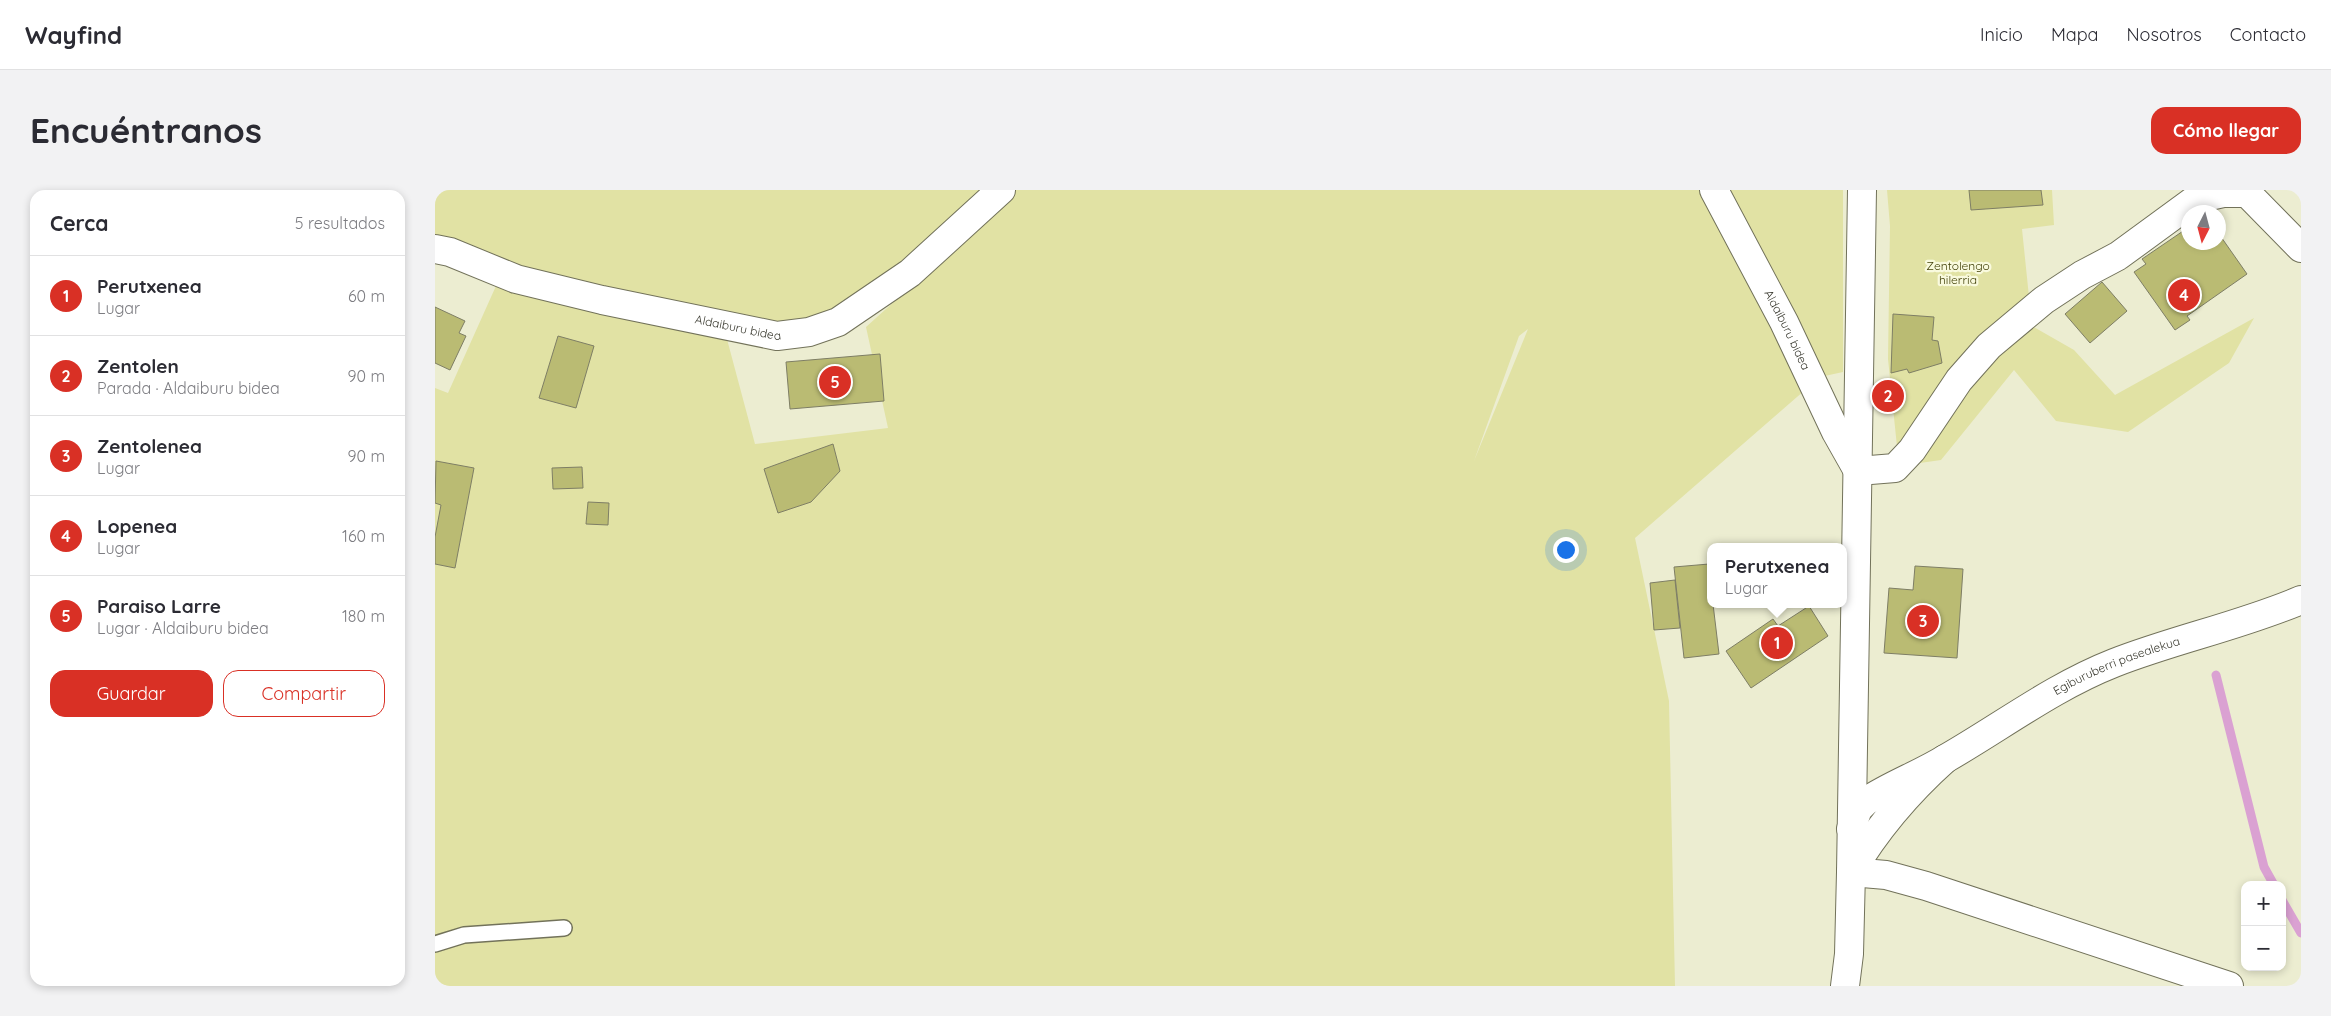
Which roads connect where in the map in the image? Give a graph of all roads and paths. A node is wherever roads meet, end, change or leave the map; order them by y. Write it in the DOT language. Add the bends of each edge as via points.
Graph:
graph roads {
  1 [pos="1001,190"];
  2 [pos="1714,190"];
  3 [pos="1862,190"];
  4 [pos="2301,248"];
  5 [pos="435,249"];
  6 [pos="1858,471"];
  7 [pos="2301,600"];
  8 [pos="1945,760"];
  9 [pos="1851,829"];
  10 [pos="1851,872"];
  11 [pos="565,928"];
  12 [pos="435,944"];
  13 [pos="1845,986"];
  14 [pos="2229,986"];
  1 -- 5 [label="street, Aldaiburu bidea" via="910,273 838,322 809,332 777,336 517,279"];
  2 -- 6 [label="street, Aldaiburu bidea"];
  3 -- 6 [label="street"];
  4 -- 6 [label="street" via="2247,193 2223,193 2196,199 2118,256 2081,275 2045,300 1989,346 1959,380 1912,450 1895,468"];
  6 -- 9 [label="street"];
  7 -- 8 [label="street, Egiburuberri pasealekua" via="2241,623 2189,636 2112,664 2040,700"];
  8 -- 9 [label="street, Egiburuberri pasealekua" via="1865,802 1858,810"];
  8 -- 10 [label="street, Egiburuberri pasealekua" via="1893,810"];
  9 -- 10 [label="street"];
  10 -- 13 [label="street"];
  10 -- 14 [label="street" via="1886,875 1926,886"];
  11 -- 12 [label="lane" via="464,935"];
}
